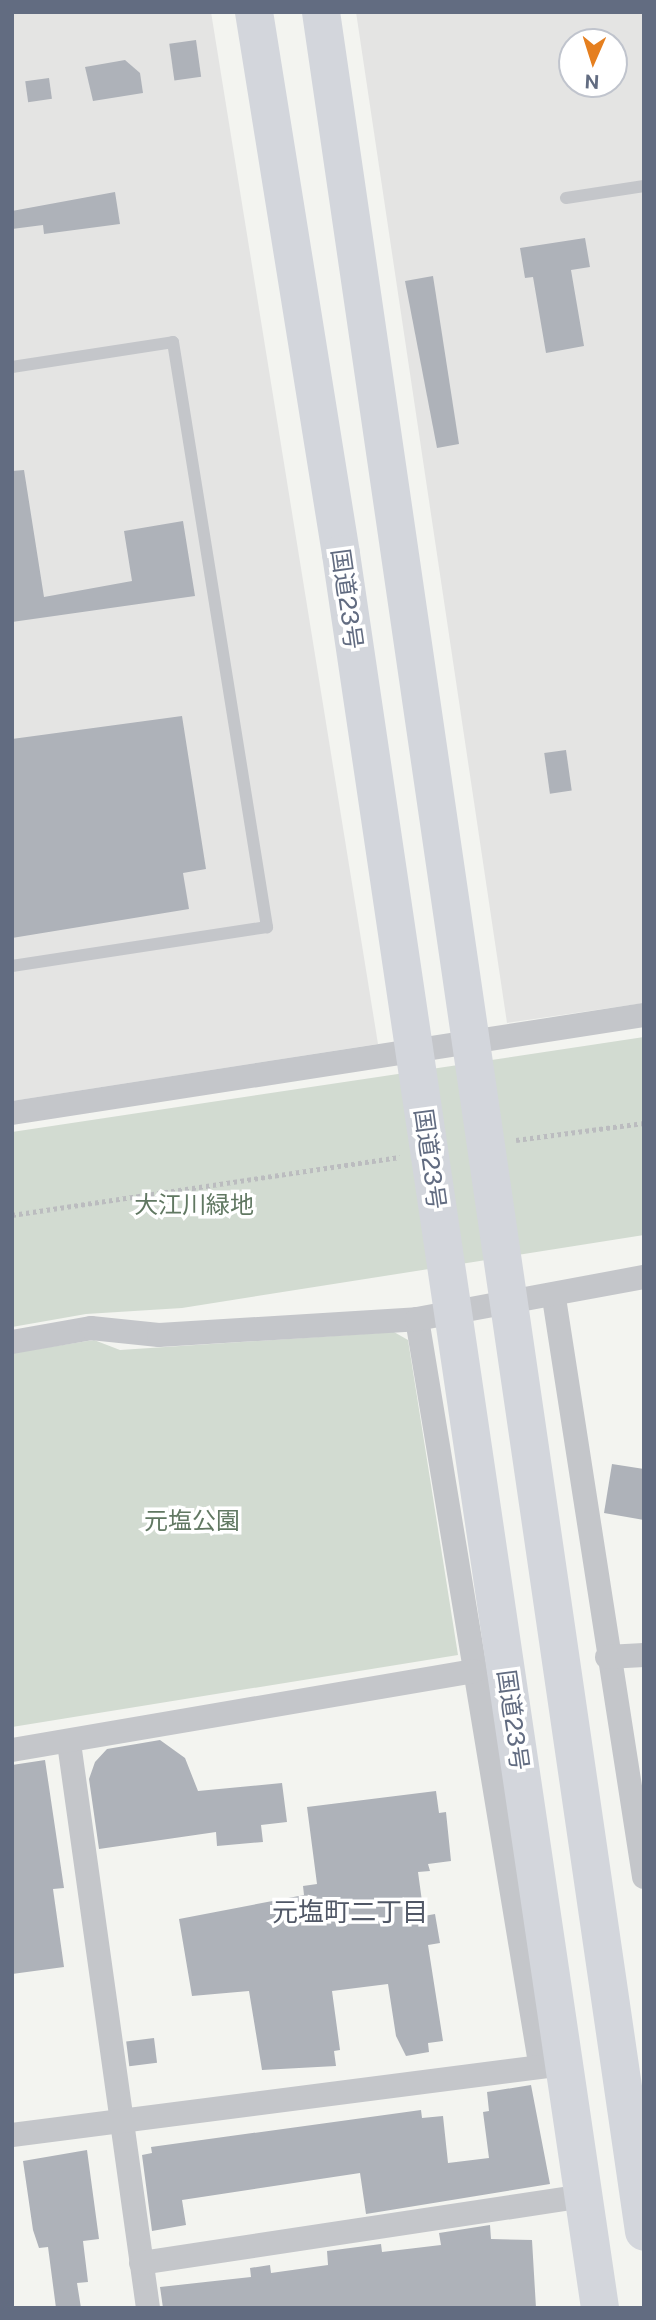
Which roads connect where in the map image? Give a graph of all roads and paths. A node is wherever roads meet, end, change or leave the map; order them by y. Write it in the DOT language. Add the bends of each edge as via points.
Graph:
graph roads {
  1 [pos="254,12"];
  2 [pos="321,12"];
  3 [pos="644,186"];
  4 [pos="566,198"];
  5 [pos="12,366"];
  6 [pos="12,966"];
  7 [pos="644,1015"];
  8 [pos="12,1112"];
  9 [pos="644,1123"];
  10 [pos="502,1142"];
  11 [pos="407,1156"];
  12 [pos="12,1215"];
  13 [pos="644,1277"];
  14 [pos="554,1298"];
  15 [pos="417,1319"];
  16 [pos="12,1342"];
  17 [pos="644,1655"];
  18 [pos="607,1657"];
  19 [pos="473,1671"];
  20 [pos="69,1743"];
  21 [pos="12,1750"];
  22 [pos="644,1877"];
  23 [pos="554,2054"];
  24 [pos="635,2106"];
  25 [pos="118,2119"];
  26 [pos="12,2135"];
  27 [pos="641,2193"];
  28 [pos="583,2196"];
  29 [pos="644,2232"];
  30 [pos="141,2263"];
  31 [pos="148,2308"];
  32 [pos="600,2308"];
  1 -- 23 [label="highway, 国道23号" via="341,554"];
  2 -- 24 [label="highway" via="403,551 613,2027"];
  3 -- 4 [label="lane"];
  5 -- 6 [label="lane" via="173,342 267,927"];
  7 -- 8 [label="street"];
  9 -- 10 [label="path"];
  11 -- 12 [label="path"];
  13 -- 14 [label="street"];
  14 -- 15 [label="street"];
  14 -- 18 [label="street"];
  15 -- 16 [label="street" via="159,1335 91,1328"];
  15 -- 19 [label="street"];
  17 -- 18 [label="street"];
  18 -- 22 [label="street"];
  19 -- 20 [label="street"];
  19 -- 23 [label="street"];
  20 -- 21 [label="street"];
  20 -- 25 [label="street"];
  23 -- 25 [label="street"];
  23 -- 28 [label="highway, 国道23号"];
  24 -- 27 [label="highway"];
  25 -- 26 [label="street"];
  25 -- 30 [label="street"];
  27 -- 29 [label="highway"];
  28 -- 30 [label="street"];
  28 -- 32 [label="highway, 国道23号"];
  30 -- 31 [label="street"];
}
